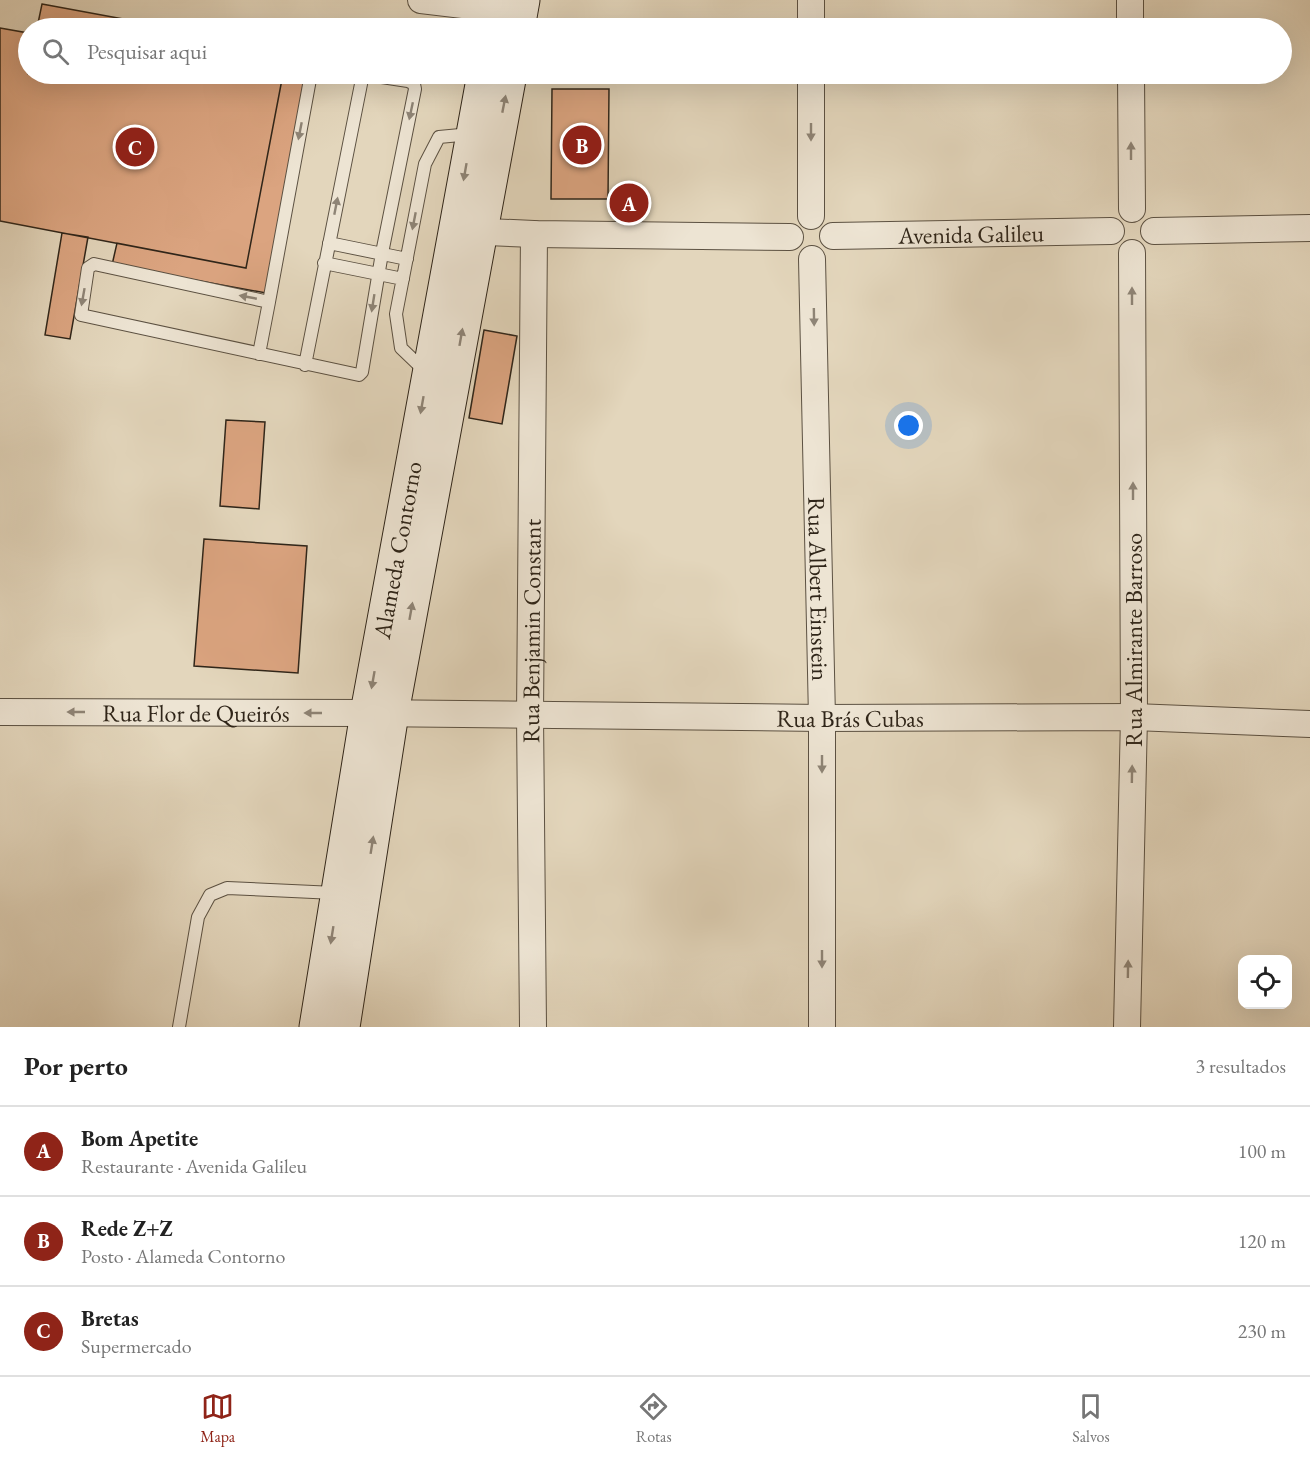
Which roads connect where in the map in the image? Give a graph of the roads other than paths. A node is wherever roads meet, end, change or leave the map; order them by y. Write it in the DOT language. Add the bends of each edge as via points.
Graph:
graph roads {
  1 [pos="421,0"];
  2 [pos="811,0"];
  3 [pos="1130,0"];
  4 [pos="508,13"];
  5 [pos="811,18"];
  6 [pos="1130,18"];
  7 [pos="309,84"];
  8 [pos="361,84"];
  9 [pos="414,84"];
  10 [pos="482,84"];
  11 [pos="507,84"];
  12 [pos="811,84"];
  13 [pos="1131,84"];
  14 [pos="472,134"];
  15 [pos="1132,209"];
  16 [pos="811,216"];
  17 [pos="1310,228"];
  18 [pos="467,231"];
  19 [pos="1111,231"];
  20 [pos="1154,231"];
  21 [pos="534,234"];
  22 [pos="790,237"];
  23 [pos="833,237"];
  24 [pos="329,243"];
  25 [pos="382,253"];
  26 [pos="1132,253"];
  27 [pos="407,259"];
  28 [pos="813,259"];
  29 [pos="324,263"];
  30 [pos="378,273"];
  31 [pos="403,279"];
  32 [pos="269,302"];
  33 [pos="259,354"];
  34 [pos="305,365"];
  35 [pos="428,374"];
  36 [pos="0,712"];
  37 [pos="380,713"];
  38 [pos="530,715"];
  39 [pos="1134,717"];
  40 [pos="822,718"];
  41 [pos="1310,724"];
  42 [pos="351,895"];
  43 [pos="179,1027"];
  44 [pos="316,1027"];
  45 [pos="343,1027"];
  46 [pos="533,1027"];
  47 [pos="822,1027"];
  48 [pos="1127,1027"];
  1 -- 4 [label="street"];
  2 -- 5 [label="street"];
  3 -- 6 [label="street"];
  7 -- 32 [label="lane, one-way"];
  24 -- 8 [label="lane, one-way"];
  9 -- 25 [label="lane, one-way"];
  10 -- 14 [label="main road, Alameda Contorno"];
  18 -- 11 [label="main road, Alameda Contorno, one-way"];
  12 -- 16 [label="street, one-way"];
  15 -- 13 [label="street, one-way"];
  14 -- 18 [label="main road, Alameda Contorno, one-way"];
  14 -- 27 [label="lane, one-way" via="439,137 425,164"];
  15 -- 19 [label="street" via="1113,220"];
  15 -- 20 [label="street" via="1151,220"];
  16 -- 22 [label="street" via="796,222"];
  16 -- 23 [label="street" via="826,221"];
  17 -- 20 [label="street"];
  18 -- 21 [label="street"];
  18 -- 35 [label="main road, Alameda Contorno"];
  37 -- 18 [label="main road, Alameda Contorno, one-way"];
  19 -- 23 [label="street, Avenida Galileu"];
  19 -- 26 [label="street" via="1117,246"];
  20 -- 26 [label="street" via="1143,250"];
  21 -- 22 [label="street"];
  21 -- 38 [label="street, Rua Benjamin Constant"];
  22 -- 28 [label="street" via="801,256"];
  23 -- 28 [label="street" via="827,252"];
  24 -- 25 [label="lane"];
  24 -- 29 [label="lane"];
  25 -- 27 [label="lane"];
  25 -- 30 [label="lane"];
  39 -- 26 [label="street, Rua Almirante Barroso, one-way"];
  27 -- 31 [label="lane"];
  28 -- 40 [label="street, Rua Albert Einstein, one-way"];
  29 -- 30 [label="lane"];
  29 -- 34 [label="lane"];
  30 -- 31 [label="lane"];
  30 -- 34 [label="lane, one-way" via="362,372 353,375"];
  31 -- 35 [label="lane" via="396,314 401,348"];
  32 -- 33 [label="lane"];
  32 -- 33 [label="lane, one-way" via="94,264 88,268 81,315"];
  33 -- 34 [label="lane"];
  35 -- 37 [label="main road, Alameda Contorno, one-way"];
  37 -- 36 [label="street, Rua Flor de Queirós, one-way"];
  37 -- 38 [label="street, Rua Brás Cubas"];
  37 -- 42 [label="main road, Alameda Contorno"];
  38 -- 40 [label="street, Rua Brás Cubas"];
  38 -- 46 [label="street, Rua Benjamin Constant"];
  39 -- 40 [label="street, Rua Brás Cubas"];
  39 -- 41 [label="street, Rua Brás Cubas"];
  48 -- 39 [label="street, Rua Almirante Barroso, one-way"];
  40 -- 47 [label="street, Rua Albert Einstein, one-way"];
  42 -- 43 [label="lane" via="226,888 210,895 198,917"];
  42 -- 44 [label="main road, Alameda Contorno, one-way"];
  42 -- 45 [label="main road, Alameda Contorno"];
}
